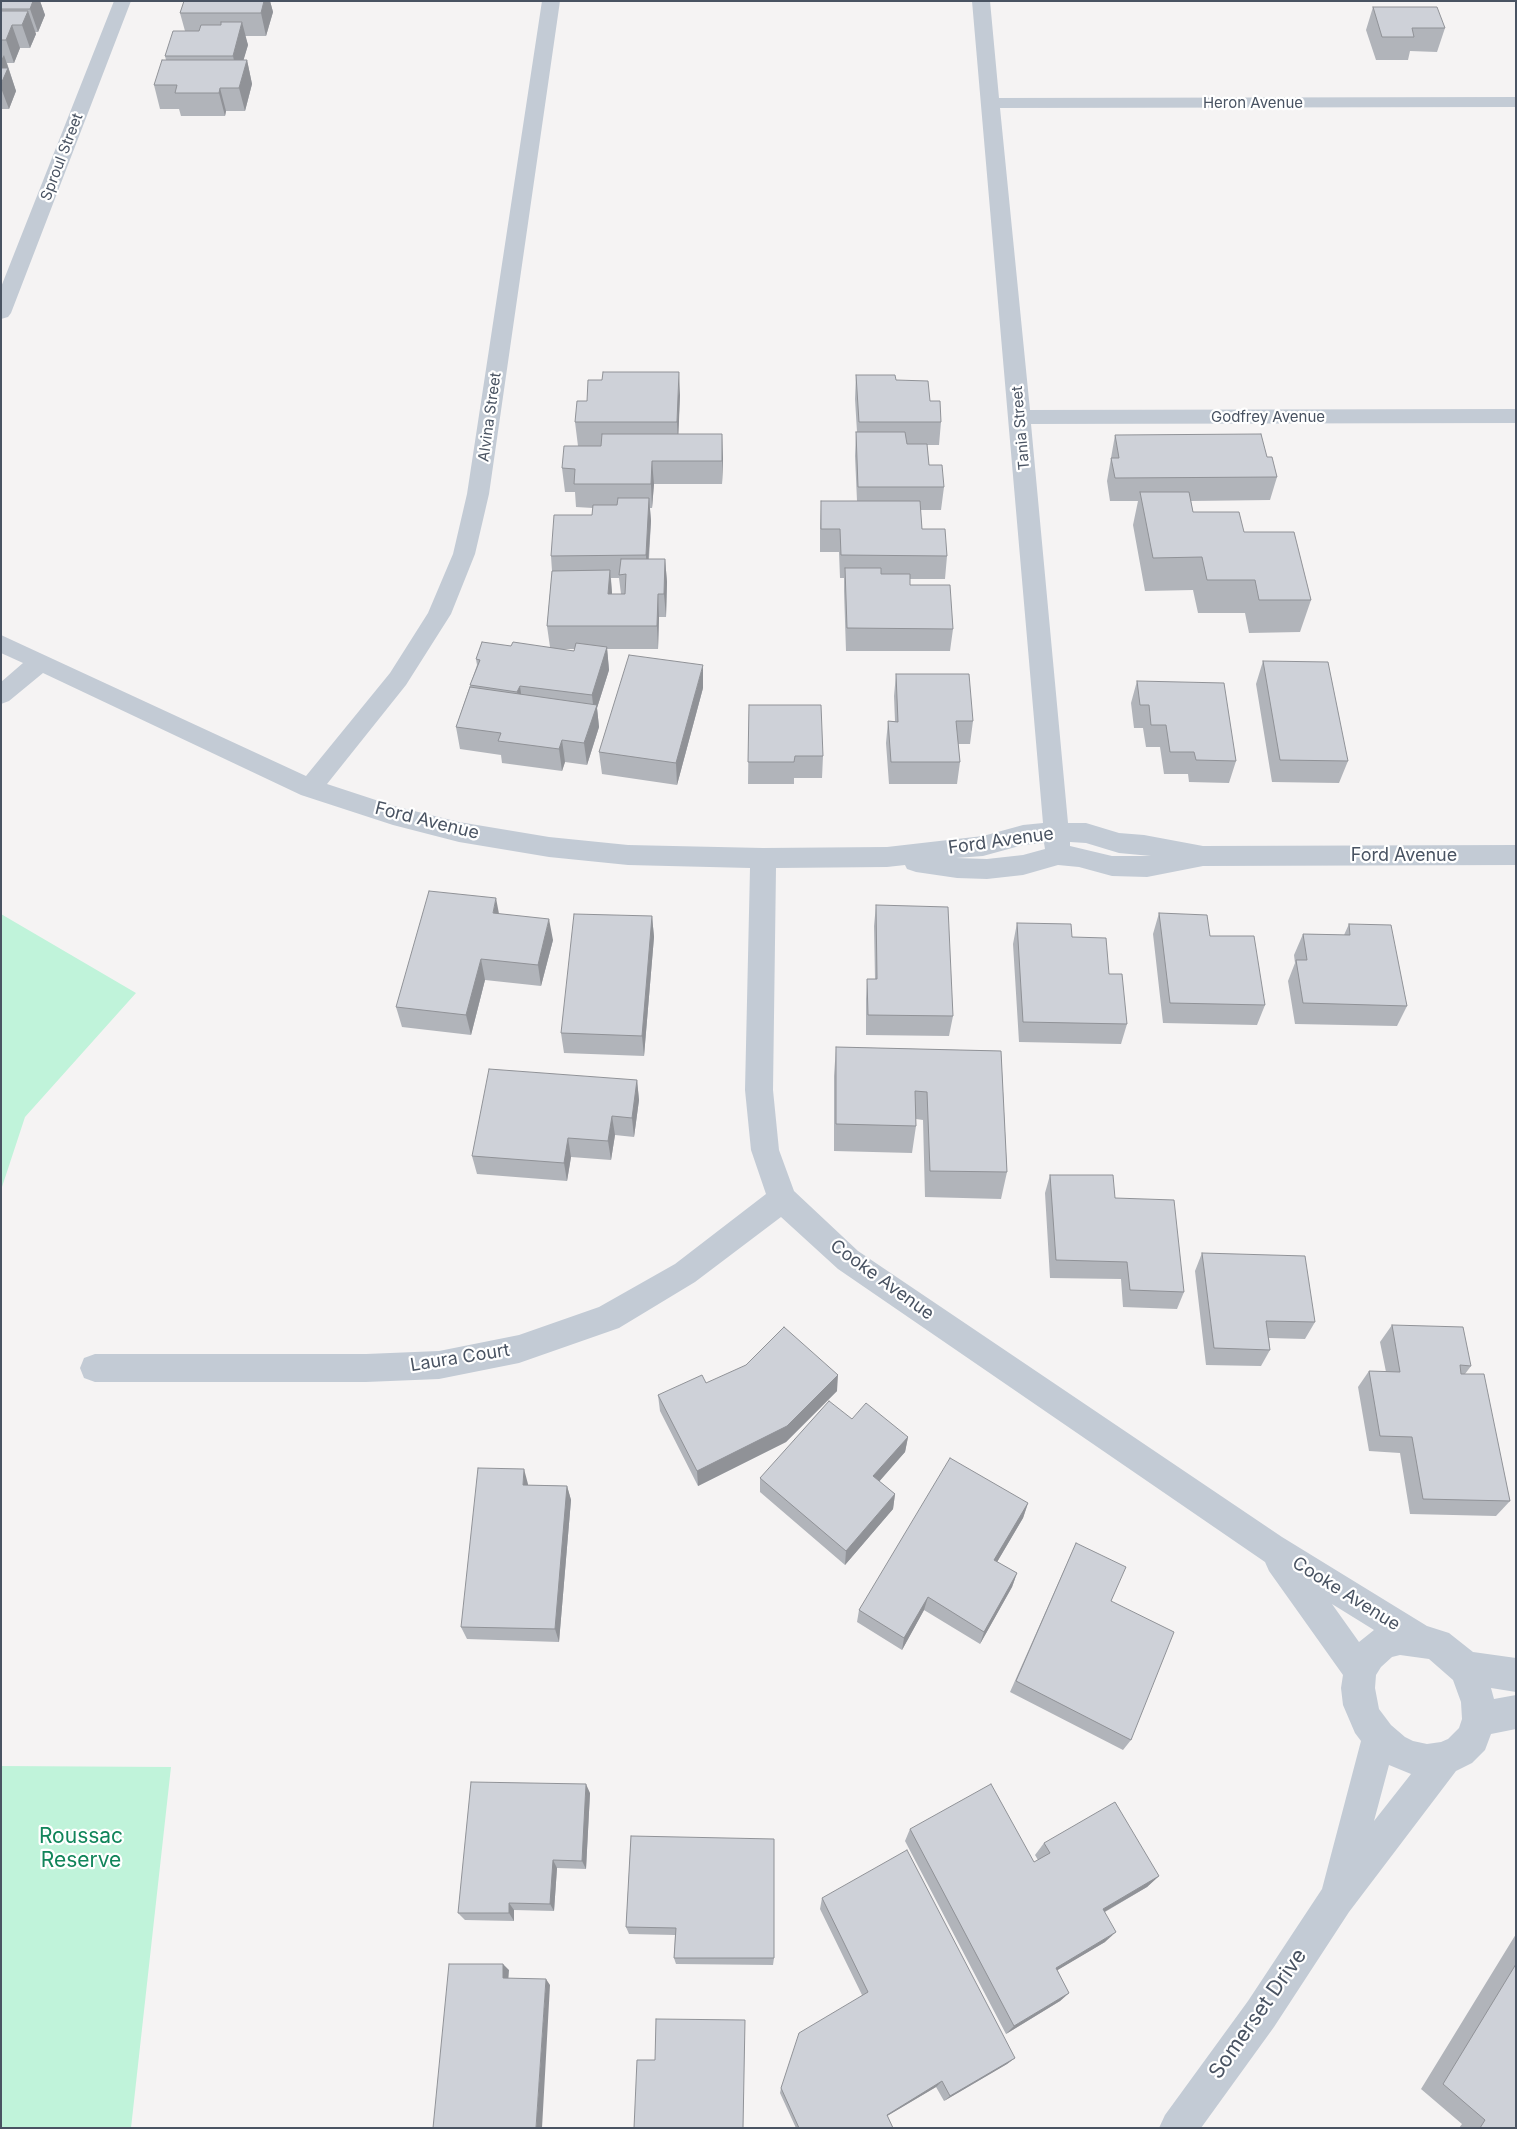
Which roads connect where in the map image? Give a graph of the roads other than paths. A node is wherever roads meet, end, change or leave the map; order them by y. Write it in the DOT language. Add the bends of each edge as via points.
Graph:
graph roads {
  1 [pos="123,1"];
  2 [pos="551,1"];
  3 [pos="981,1"];
  4 [pos="1516,102"];
  5 [pos="991,103"];
  6 [pos="1,313"];
  7 [pos="1516,416"];
  8 [pos="1020,417"];
  9 [pos="1,644"];
  10 [pos="40,662"];
  11 [pos="1,695"];
  12 [pos="310,788"];
  13 [pos="1057,843"];
  14 [pos="1516,855"];
  15 [pos="762,858"];
  16 [pos="782,1199"];
  17 [pos="95,1368"];
  18 [pos="1271,1548"];
  19 [pos="1420,1640"];
  20 [pos="1464,1668"];
  21 [pos="1360,1671"];
  22 [pos="1516,1675"];
  23 [pos="1516,1712"];
  24 [pos="1479,1719"];
  25 [pos="1379,1736"];
  26 [pos="1444,1759"];
  27 [pos="1336,1899"];
  28 [pos="1178,2128"];
  1 -- 6 [label="street, Sproul Street"];
  2 -- 12 [label="street, Alvina Street" via="478,494 464,554 439,614 398,679"];
  3 -- 5 [label="street, Tania Street"];
  4 -- 5 [label="street, Heron Avenue"];
  5 -- 8 [label="street, Tania Street"];
  7 -- 8 [label="street, Godfrey Avenue"];
  8 -- 13 [label="street, Tania Street"];
  9 -- 10 [label="street, Ford Avenue"];
  10 -- 11 [label="street"];
  10 -- 12 [label="street, Ford Avenue"];
  12 -- 15 [label="street, Ford Avenue" via="459,832 549,847 628,855"];
  13 -- 14 [label="street, Ford Avenue" via="1079,858 1112,866 1147,867 1203,856"];
  13 -- 15 [label="street, Ford Avenue" via="1023,865 987,869 956,868 887,857"];
  15 -- 16 [label="street, Cooke Avenue" via="760,1090 765,1150"];
  16 -- 17 [label="street, Laura Court" via="686,1273 608,1318 519,1349 439,1365"];
  16 -- 18 [label="street, Cooke Avenue" via="848,1260"];
  18 -- 19 [label="street, Cooke Avenue"];
  18 -- 21 [label="street, Cooke Avenue"];
  19 -- 20 [label="street" via="1437,1645"];
  19 -- 21 [label="street" via="1400,1638 1383,1643 1369,1655"];
  20 -- 22 [label="street"];
  20 -- 24 [label="street" via="1473,1684"];
  21 -- 25 [label="street" via="1360,1705"];
  23 -- 24 [label="street"];
  24 -- 26 [label="street" via="1473,1738 1460,1751"];
  25 -- 26 [label="street" via="1410,1758"];
  25 -- 27 [label="street, Somerset Drive"];
  26 -- 27 [label="street, Somerset Drive"];
  27 -- 28 [label="street, Somerset Drive" via="1261,2014"];
}
